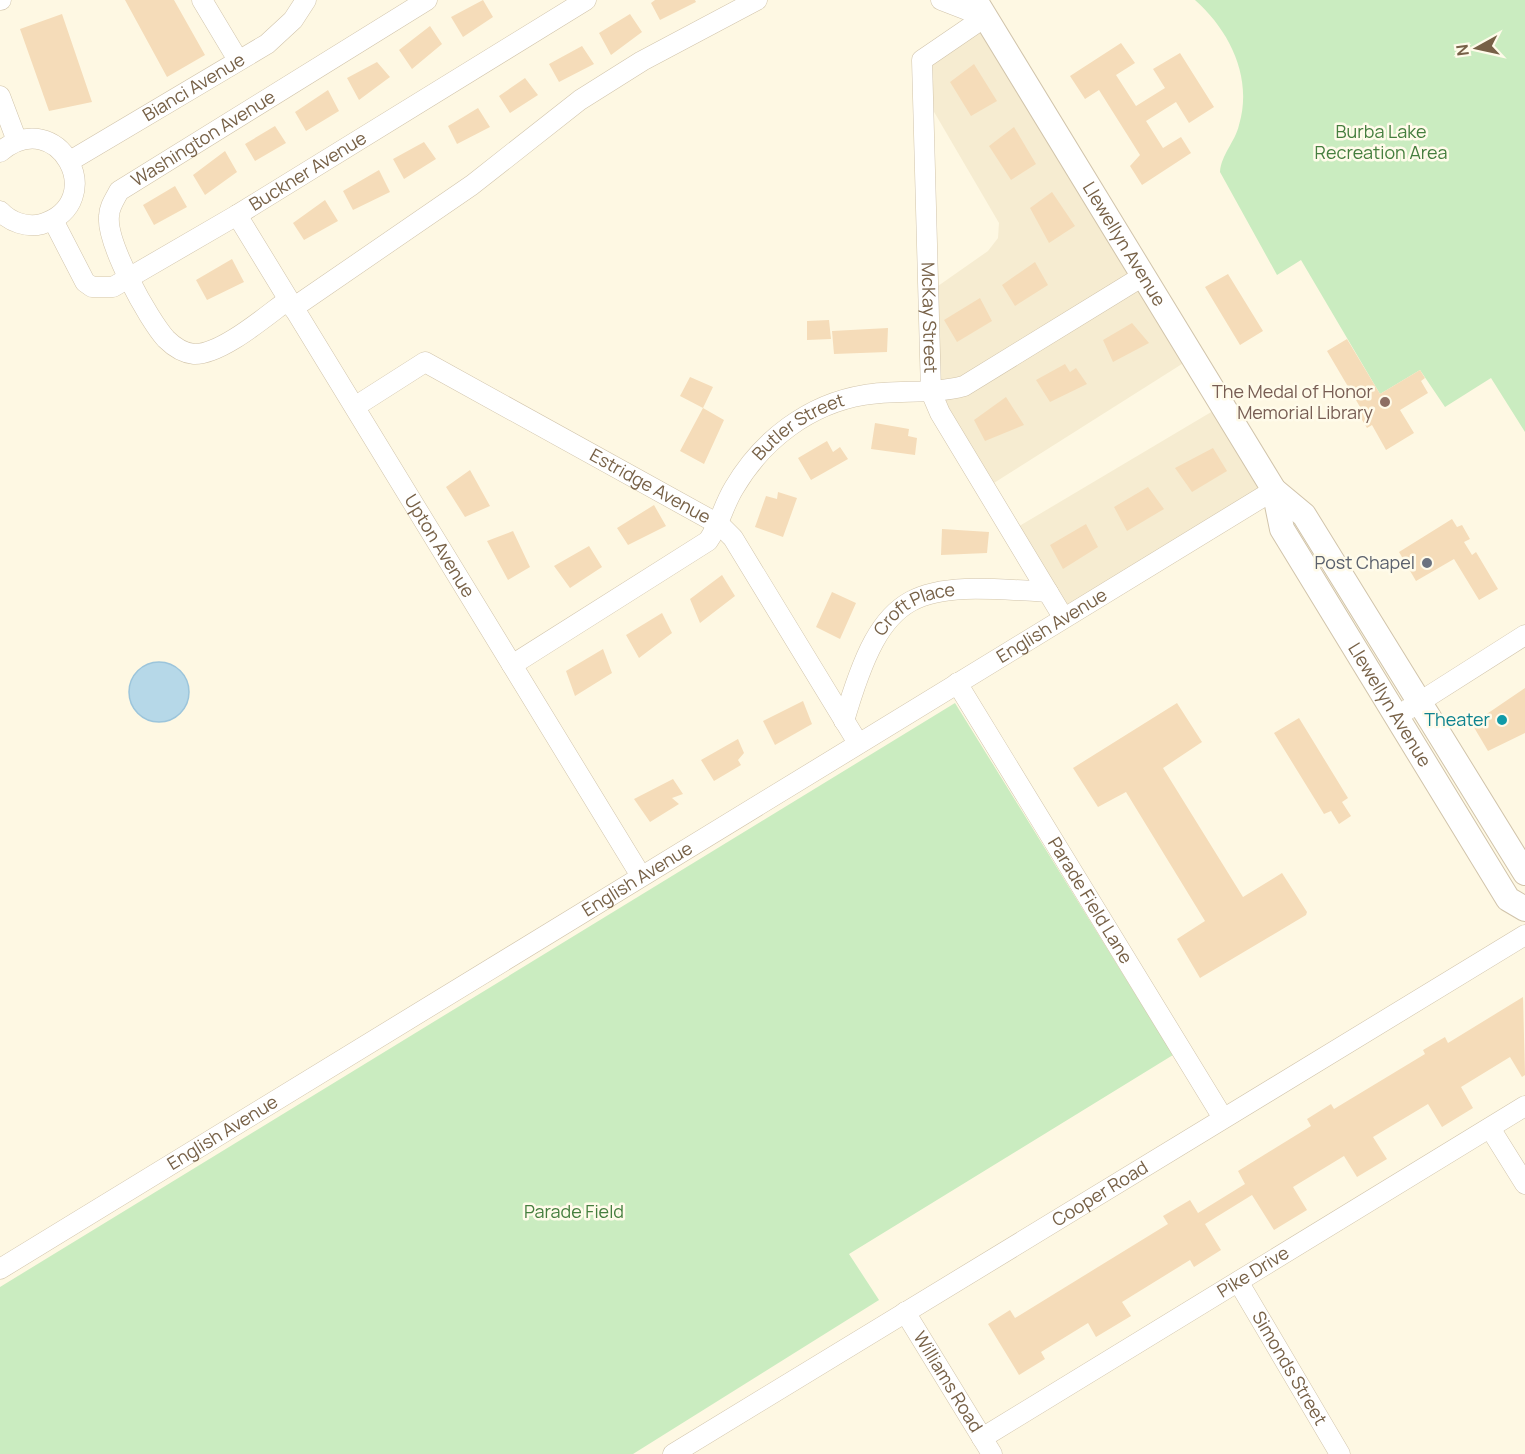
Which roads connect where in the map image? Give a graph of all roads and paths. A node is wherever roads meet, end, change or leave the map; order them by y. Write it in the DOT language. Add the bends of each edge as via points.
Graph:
graph roads {
  1 [pos="202,0"];
  2 [pos="306,0"];
  3 [pos="427,0"];
  4 [pos="586,0"];
  5 [pos="757,0"];
  6 [pos="941,0"];
  7 [pos="980,8"];
  8 [pos="238,60"];
  9 [pos="0,96"];
  10 [pos="17,141"];
  11 [pos="0,152"];
  12 [pos="70,161"];
  13 [pos="0,211"];
  14 [pos="237,215"];
  15 [pos="53,220"];
  16 [pos="1143,276"];
  17 [pos="128,279"];
  18 [pos="291,304"];
  19 [pos="931,392"];
  20 [pos="356,406"];
  21 [pos="1274,490"];
  22 [pos="720,525"];
  23 [pos="1048,592"];
  24 [pos="1063,617"];
  25 [pos="1525,635"];
  26 [pos="512,665"];
  27 [pos="957,683"];
  28 [pos="1418,702"];
  29 [pos="1396,717"];
  30 [pos="844,721"];
  31 [pos="858,743"];
  32 [pos="1525,873"];
  33 [pos="641,876"];
  34 [pos="1525,909"];
  35 [pos="1525,935"];
  36 [pos="1525,1106"];
  37 [pos="1223,1118"];
  38 [pos="1490,1128"];
  39 [pos="1525,1184"];
  40 [pos="0,1269"];
  41 [pos="1239,1283"];
  42 [pos="905,1312"];
  43 [pos="987,1446"];
  44 [pos="1332,1451"];
  45 [pos="673,1454"];
  1 -- 8 [label="street"];
  2 -- 8 [label="street, Bianci Avenue" via="282,33"];
  3 -- 17 [label="street, Washington Avenue" via="119,191 108,216"];
  4 -- 14 [label="street, Buckner Avenue"];
  5 -- 18 [label="street, Washington Avenue" via="642,61 580,100 472,185"];
  6 -- 7 [label="street"];
  7 -- 16 [label="street, Llewellyn Avenue"];
  7 -- 19 [label="street, McKay Street" via="922,60"];
  8 -- 12 [label="street, Bianci Avenue"];
  9 -- 10 [label="street"];
  10 -- 11 [label="street"];
  10 -- 12 [label="street" via="44,140 59,147"];
  12 -- 15 [label="street" via="75,177 74,194 66,209"];
  13 -- 15 [label="street" via="20,224"];
  14 -- 17 [label="street, Buckner Avenue"];
  14 -- 18 [label="street, Upton Avenue"];
  15 -- 17 [label="street, Buckner Avenue" via="85,282 103,289"];
  16 -- 19 [label="street, Butler Street" via="964,386"];
  16 -- 21 [label="street, Llewellyn Avenue"];
  17 -- 18 [label="street, Washington Avenue" via="166,339 181,352 196,354 221,346"];
  18 -- 20 [label="street, Upton Avenue"];
  19 -- 22 [label="street, Butler Street" via="865,395 795,422 747,467 722,511"];
  19 -- 23 [label="street, McKay Street"];
  20 -- 22 [label="street, Estridge Avenue" via="425,363"];
  20 -- 26 [label="street, Upton Avenue"];
  21 -- 24 [label="street, English Avenue"];
  21 -- 28 [label="street, Llewellyn Avenue" via="1304,515"];
  21 -- 29 [label="street, Llewellyn Avenue" via="1282,529"];
  22 -- 26 [label="street, Butler Street" via="708,541"];
  22 -- 30 [label="street, Estridge Avenue" via="733,538"];
  23 -- 24 [label="street, McKay Street"];
  23 -- 30 [label="street, Croft Place" via="959,587 923,594 901,605 887,620 864,660"];
  24 -- 27 [label="street, English Avenue"];
  25 -- 28 [label="street"];
  26 -- 33 [label="street, Upton Avenue"];
  27 -- 31 [label="street, English Avenue"];
  27 -- 37 [label="street, Parade Field Lane"];
  28 -- 29 [label="street"];
  28 -- 32 [label="street, Llewellyn Avenue"];
  29 -- 34 [label="street, Llewellyn Avenue" via="1508,899"];
  30 -- 31 [label="street, Estridge Avenue"];
  31 -- 33 [label="street, English Avenue"];
  33 -- 40 [label="street, English Avenue"];
  35 -- 37 [label="street, Cooper Road"];
  36 -- 38 [label="street, Pike Drive"];
  37 -- 42 [label="street, Cooper Road"];
  38 -- 39 [label="street"];
  38 -- 41 [label="street, Pike Drive"];
  41 -- 43 [label="street, Pike Drive"];
  41 -- 44 [label="street, Simonds Street"];
  42 -- 43 [label="street, Williams Road"];
  42 -- 45 [label="street, Cooper Road"];
}
